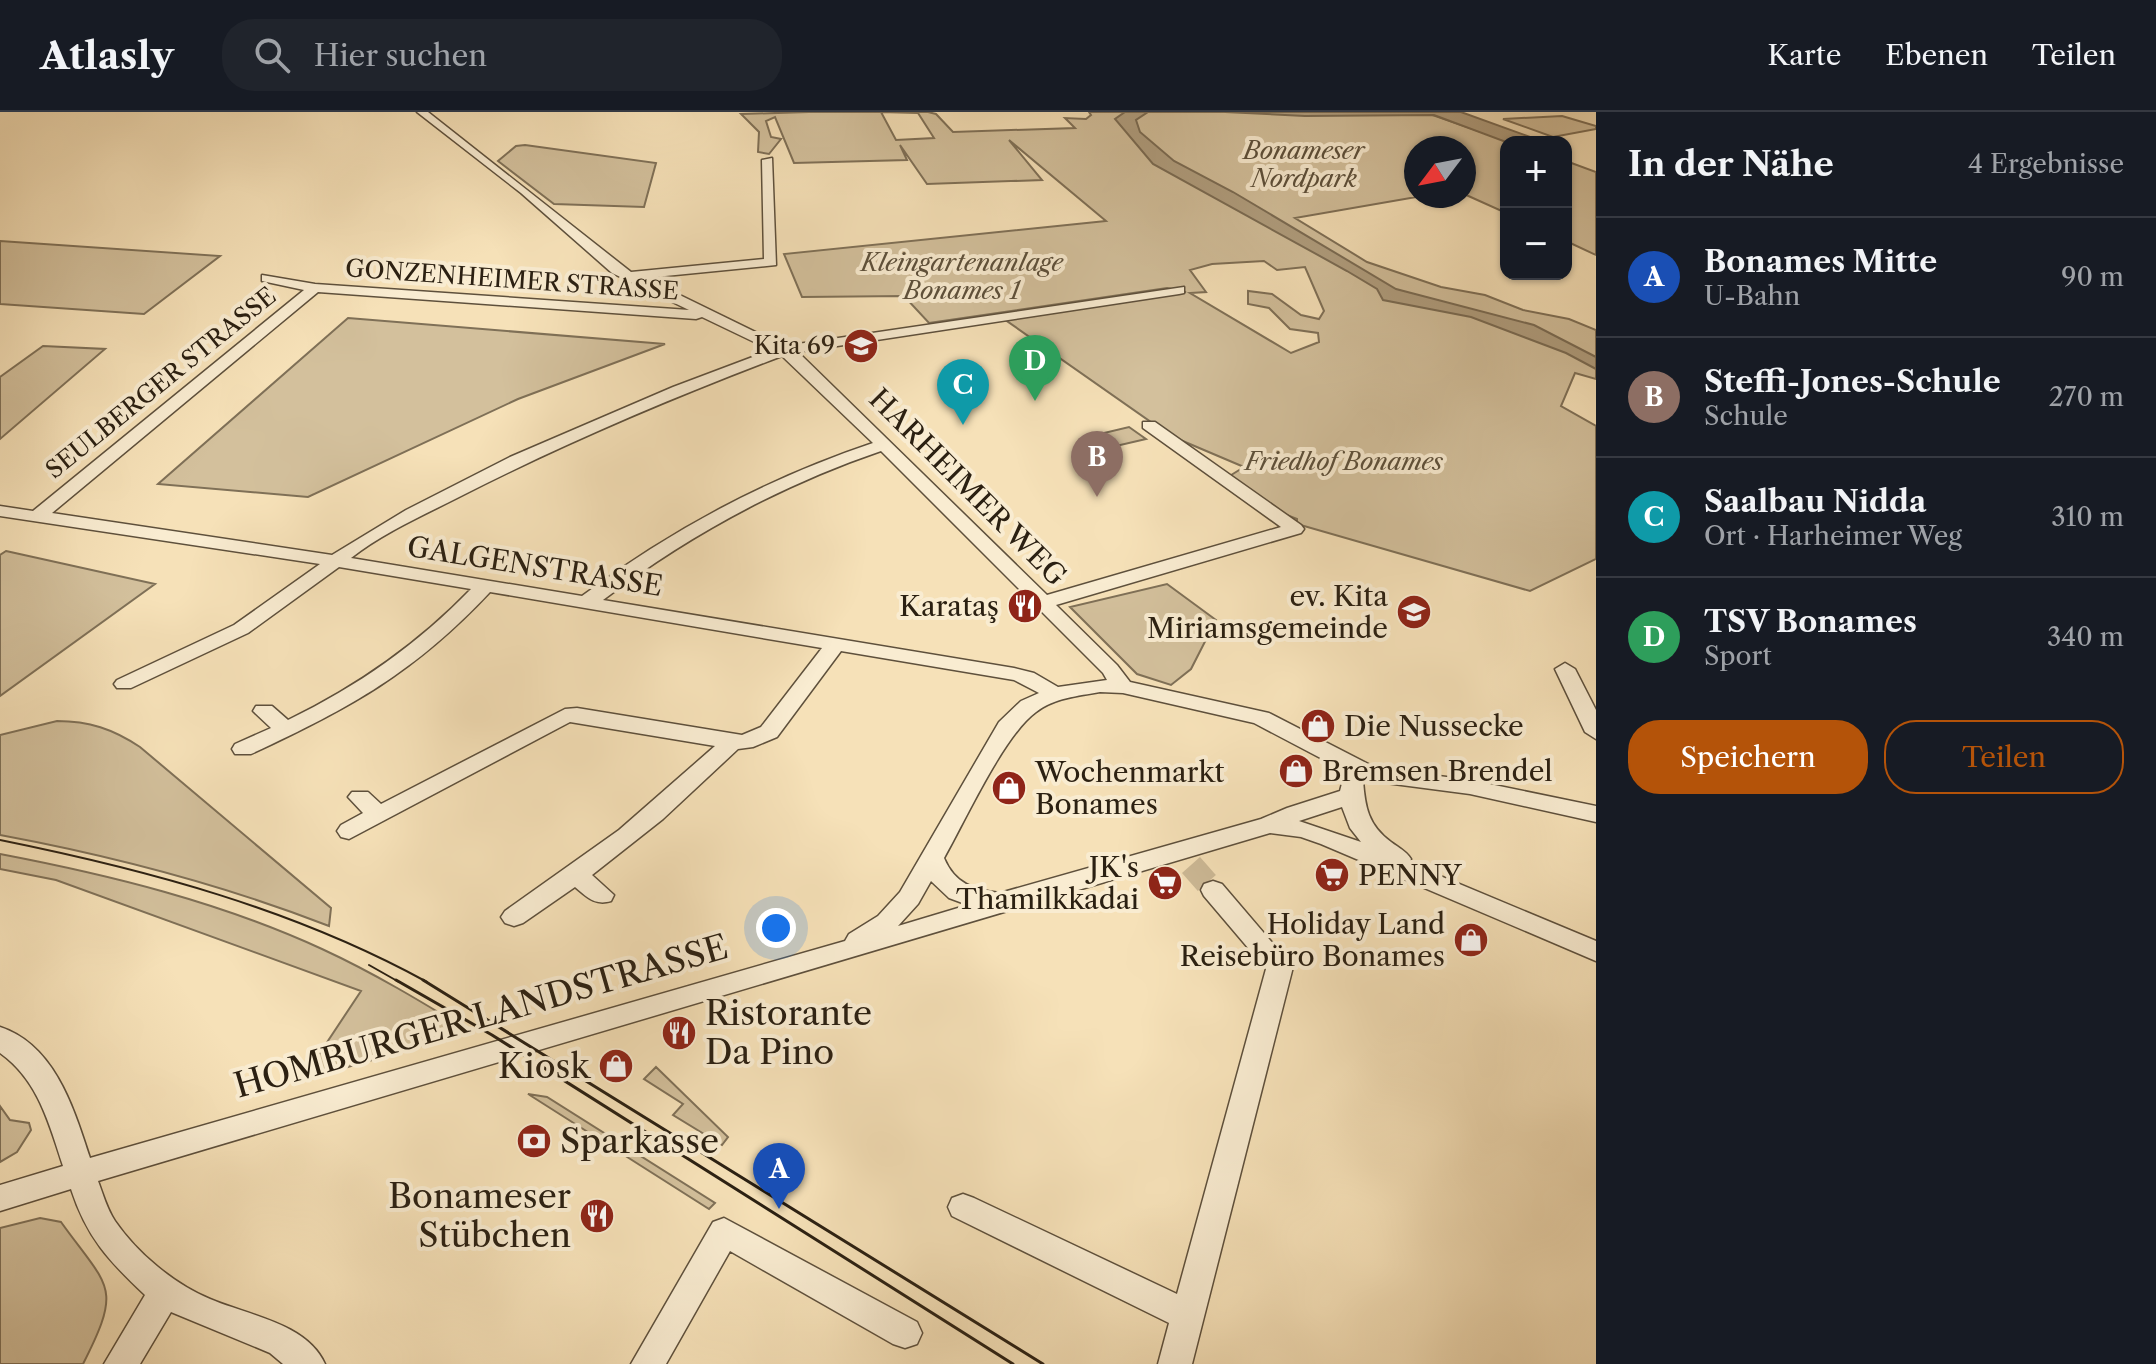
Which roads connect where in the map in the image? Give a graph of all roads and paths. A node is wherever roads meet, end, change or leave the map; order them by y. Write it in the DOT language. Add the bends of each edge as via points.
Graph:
graph roads {
  1 [pos="422,112"];
  2 [pos="768,160"];
  3 [pos="626,276"];
  4 [pos="267,278"];
  5 [pos="315,288"];
  6 [pos="1179,290"];
  7 [pos="706,314"];
  8 [pos="785,350"];
  9 [pos="1149,425"];
  10 [pos="884,445"];
  11 [pos="0,511"];
  12 [pos="39,515"];
  13 [pos="336,561"];
  14 [pos="485,586"];
  15 [pos="587,602"];
  16 [pos="1041,603"];
  17 [pos="835,645"];
  18 [pos="159,649"];
  19 [pos="176,662"];
  20 [pos="1565,669"];
  21 [pos="124,684"];
  22 [pos="1123,687"];
  23 [pos="1055,694"];
  24 [pos="264,711"];
  25 [pos="286,729"];
  26 [pos="1596,732"];
  27 [pos="732,742"];
  28 [pos="243,749"];
  29 [pos="1353,768"];
  30 [pos="1351,796"];
  31 [pos="360,797"];
  32 [pos="1596,814"];
  33 [pos="379,815"];
  34 [pos="1269,825"];
  35 [pos="349,831"];
  36 [pos="933,859"];
  37 [pos="577,876"];
  38 [pos="1430,879"];
  39 [pos="1213,890"];
  40 [pos="602,895"];
  41 [pos="1001,902"];
  42 [pos="514,917"];
  43 [pos="847,949"];
  44 [pos="1596,952"];
  45 [pos="0,1038"];
  46 [pos="81,1174"];
  47 [pos="0,1198"];
  48 [pos="963,1207"];
  49 [pos="165,1292"];
  50 [pos="1187,1315"];
  51 [pos="905,1333"];
  52 [pos="121,1364"];
  53 [pos="308,1364"];
  54 [pos="648,1364"];
  55 [pos="1175,1364"];
  1 -- 3 [label="street, HARHEIMER WEG"];
  2 -- 3 [label="street" via="771,262"];
  3 -- 7 [label="street, HARHEIMER WEG"];
  4 -- 5 [label="street, GONZENHEIMER STRASSE"];
  5 -- 7 [label="street, GONZENHEIMER STRASSE"];
  5 -- 12 [label="street, SEULBERGER STRASSE"];
  6 -- 8 [label="street"];
  7 -- 8 [label="street, HARHEIMER WEG"];
  8 -- 10 [label="street, HARHEIMER WEG"];
  8 -- 13 [label="street" via="516,461 379,532"];
  9 -- 16 [label="street" via="1295,529"];
  10 -- 15 [label="street" via="752,495 647,556"];
  10 -- 16 [label="street, HARHEIMER WEG"];
  11 -- 12 [label="street, GALGENSTRASSE"];
  12 -- 13 [label="street, GALGENSTRASSE"];
  13 -- 14 [label="street, GALGENSTRASSE"];
  13 -- 19 [label="street" via="266,613"];
  14 -- 15 [label="street, GALGENSTRASSE"];
  14 -- 25 [label="street" via="409,658"];
  15 -- 17 [label="street, GALGENSTRASSE"];
  16 -- 22 [label="street, HARHEIMER WEG"];
  17 -- 23 [label="street, GALGENSTRASSE" via="1014,674"];
  17 -- 27 [label="street" via="769,732"];
  18 -- 19 [label="street"];
  19 -- 21 [label="street"];
  20 -- 26 [label="street"];
  22 -- 23 [label="street"];
  22 -- 29 [label="street" via="1261,718"];
  23 -- 36 [label="street" via="1029,706 1007,727"];
  24 -- 25 [label="street"];
  25 -- 28 [label="street"];
  27 -- 33 [label="street" via="565,716"];
  27 -- 37 [label="street" via="659,813"];
  29 -- 30 [label="street"];
  29 -- 32 [label="street"];
  30 -- 34 [label="street, HOMBURGER LANDSTRASSE"];
  30 -- 38 [label="street" via="1361,828"];
  31 -- 33 [label="street"];
  33 -- 35 [label="street"];
  34 -- 38 [label="street" via="1304,829"];
  34 -- 41 [label="street, HOMBURGER LANDSTRASSE" via="1185,858"];
  36 -- 41 [label="street" via="935,871 954,890"];
  36 -- 43 [label="street" via="887,922"];
  37 -- 40 [label="street"];
  37 -- 42 [label="street"];
  38 -- 44 [label="street"];
  39 -- 50 [label="street" via="1280,967"];
  41 -- 43 [label="street, HOMBURGER LANDSTRASSE"];
  43 -- 46 [label="street, HOMBURGER LANDSTRASSE"];
  45 -- 46 [label="street" via="24,1055 55,1097"];
  46 -- 47 [label="street, HOMBURGER LANDSTRASSE"];
  46 -- 49 [label="street" via="103,1230"];
  48 -- 50 [label="street"];
  49 -- 52 [label="street"];
  49 -- 53 [label="street" via="282,1342"];
  50 -- 55 [label="street"];
  51 -- 54 [label="street" via="724,1232"];
}
